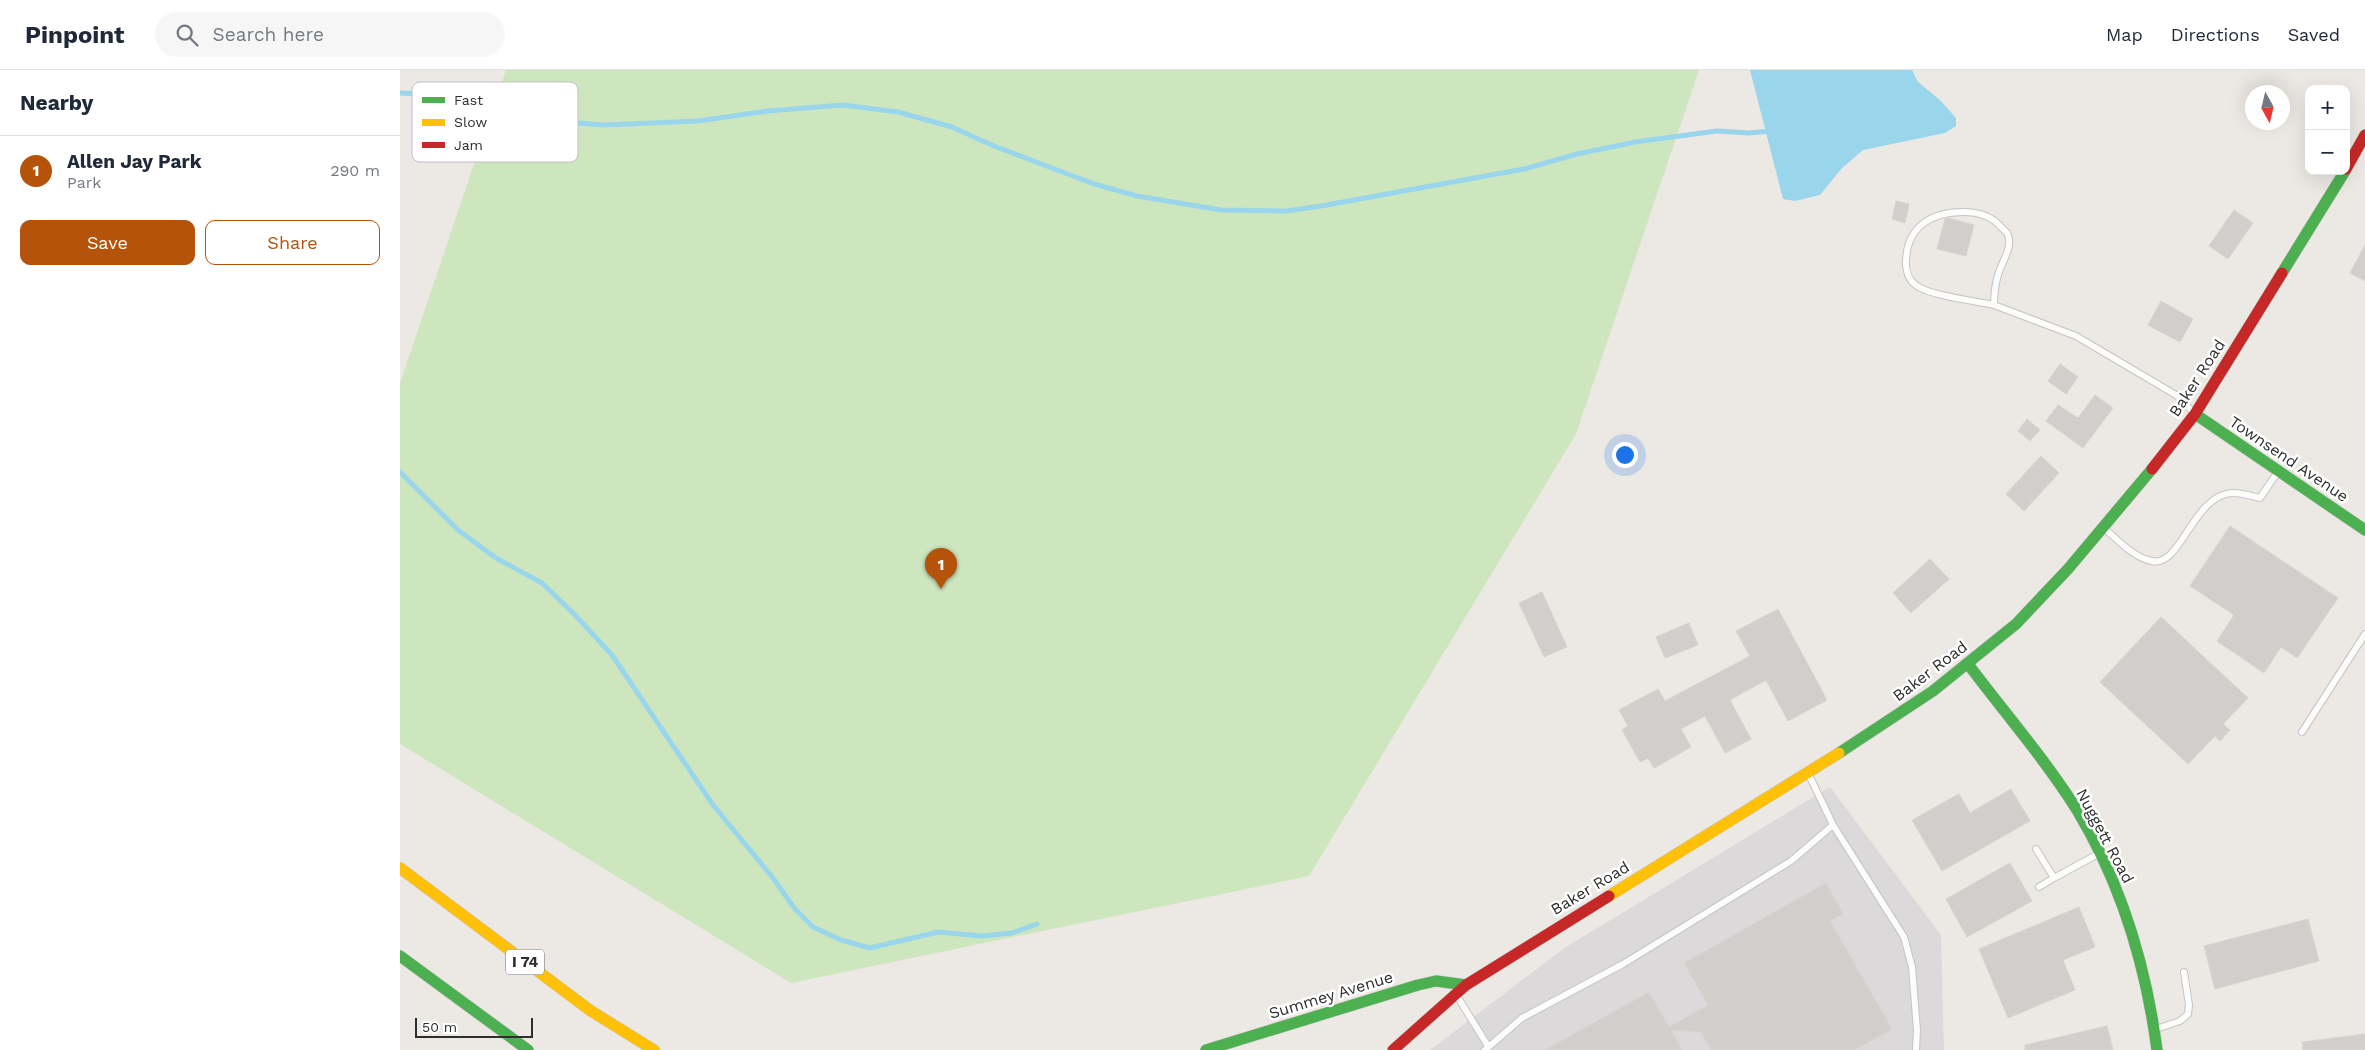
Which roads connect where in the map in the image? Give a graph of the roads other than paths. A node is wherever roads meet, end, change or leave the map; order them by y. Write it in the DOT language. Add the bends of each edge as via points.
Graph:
graph roads {
  1 [pos="2365,136"];
  2 [pos="2350,162"];
  3 [pos="2342,175"];
  4 [pos="1994,306"];
  5 [pos="2195,414"];
  6 [pos="2278,472"];
  7 [pos="2104,528"];
  8 [pos="2365,530"];
  9 [pos="2365,634"];
  10 [pos="1968,664"];
  11 [pos="2302,732"];
  12 [pos="1808,774"];
  13 [pos="1833,825"];
  14 [pos="2036,849"];
  15 [pos="2099,853"];
  16 [pos="400,868"];
  17 [pos="2054,878"];
  18 [pos="2039,887"];
  19 [pos="400,956"];
  20 [pos="2184,972"];
  21 [pos="1466,984"];
  22 [pos="1456,994"];
  23 [pos="2155,1029"];
  24 [pos="1487,1048"];
  25 [pos="528,1050"];
  26 [pos="654,1050"];
  27 [pos="1206,1050"];
  28 [pos="1393,1050"];
  29 [pos="1916,1050"];
  30 [pos="2157,1050"];
  1 -- 2 [label="main road, Baker Road"];
  3 -- 5 [label="main road, Baker Road"];
  4 -- 4 [label="lane" via="1996,281 2009,246 2008,235 1986,215 1946,212 1931,217 1916,230 1907,248 1909,279 1917,287 1935,293"];
  4 -- 5 [label="lane" via="2076,336 2176,395"];
  5 -- 6 [label="main road, Townsend Avenue"];
  5 -- 7 [label="main road, Baker Road"];
  6 -- 7 [label="lane" via="2260,498 2232,493 2208,503 2163,561 2153,562 2139,556"];
  6 -- 8 [label="main road, Townsend Avenue"];
  7 -- 10 [label="main road, Baker Road" via="2016,624"];
  9 -- 11 [label="lane"];
  10 -- 12 [label="main road, Baker Road"];
  10 -- 15 [label="main road, Nuggett Road" via="2075,809"];
  12 -- 13 [label="lane"];
  12 -- 21 [label="main road, Baker Road"];
  13 -- 24 [label="lane" via="1791,860 1624,964 1522,1018"];
  13 -- 29 [label="lane" via="1904,937 1912,967 1918,1030"];
  14 -- 17 [label="lane"];
  15 -- 17 [label="lane"];
  15 -- 23 [label="main road, Nuggett Road" via="2134,936"];
  16 -- 26 [label="main road, I 74" via="591,1011"];
  17 -- 18 [label="lane"];
  19 -- 25 [label="main road"];
  20 -- 23 [label="lane" via="2188,1014 2180,1021"];
  21 -- 22 [label="main road, Baker Road"];
  21 -- 27 [label="main road, Summey Avenue" via="1436,981 1418,985"];
  22 -- 24 [label="lane"];
  22 -- 28 [label="main road, Baker Road"];
  23 -- 30 [label="main road, Nuggett Road"];
}
